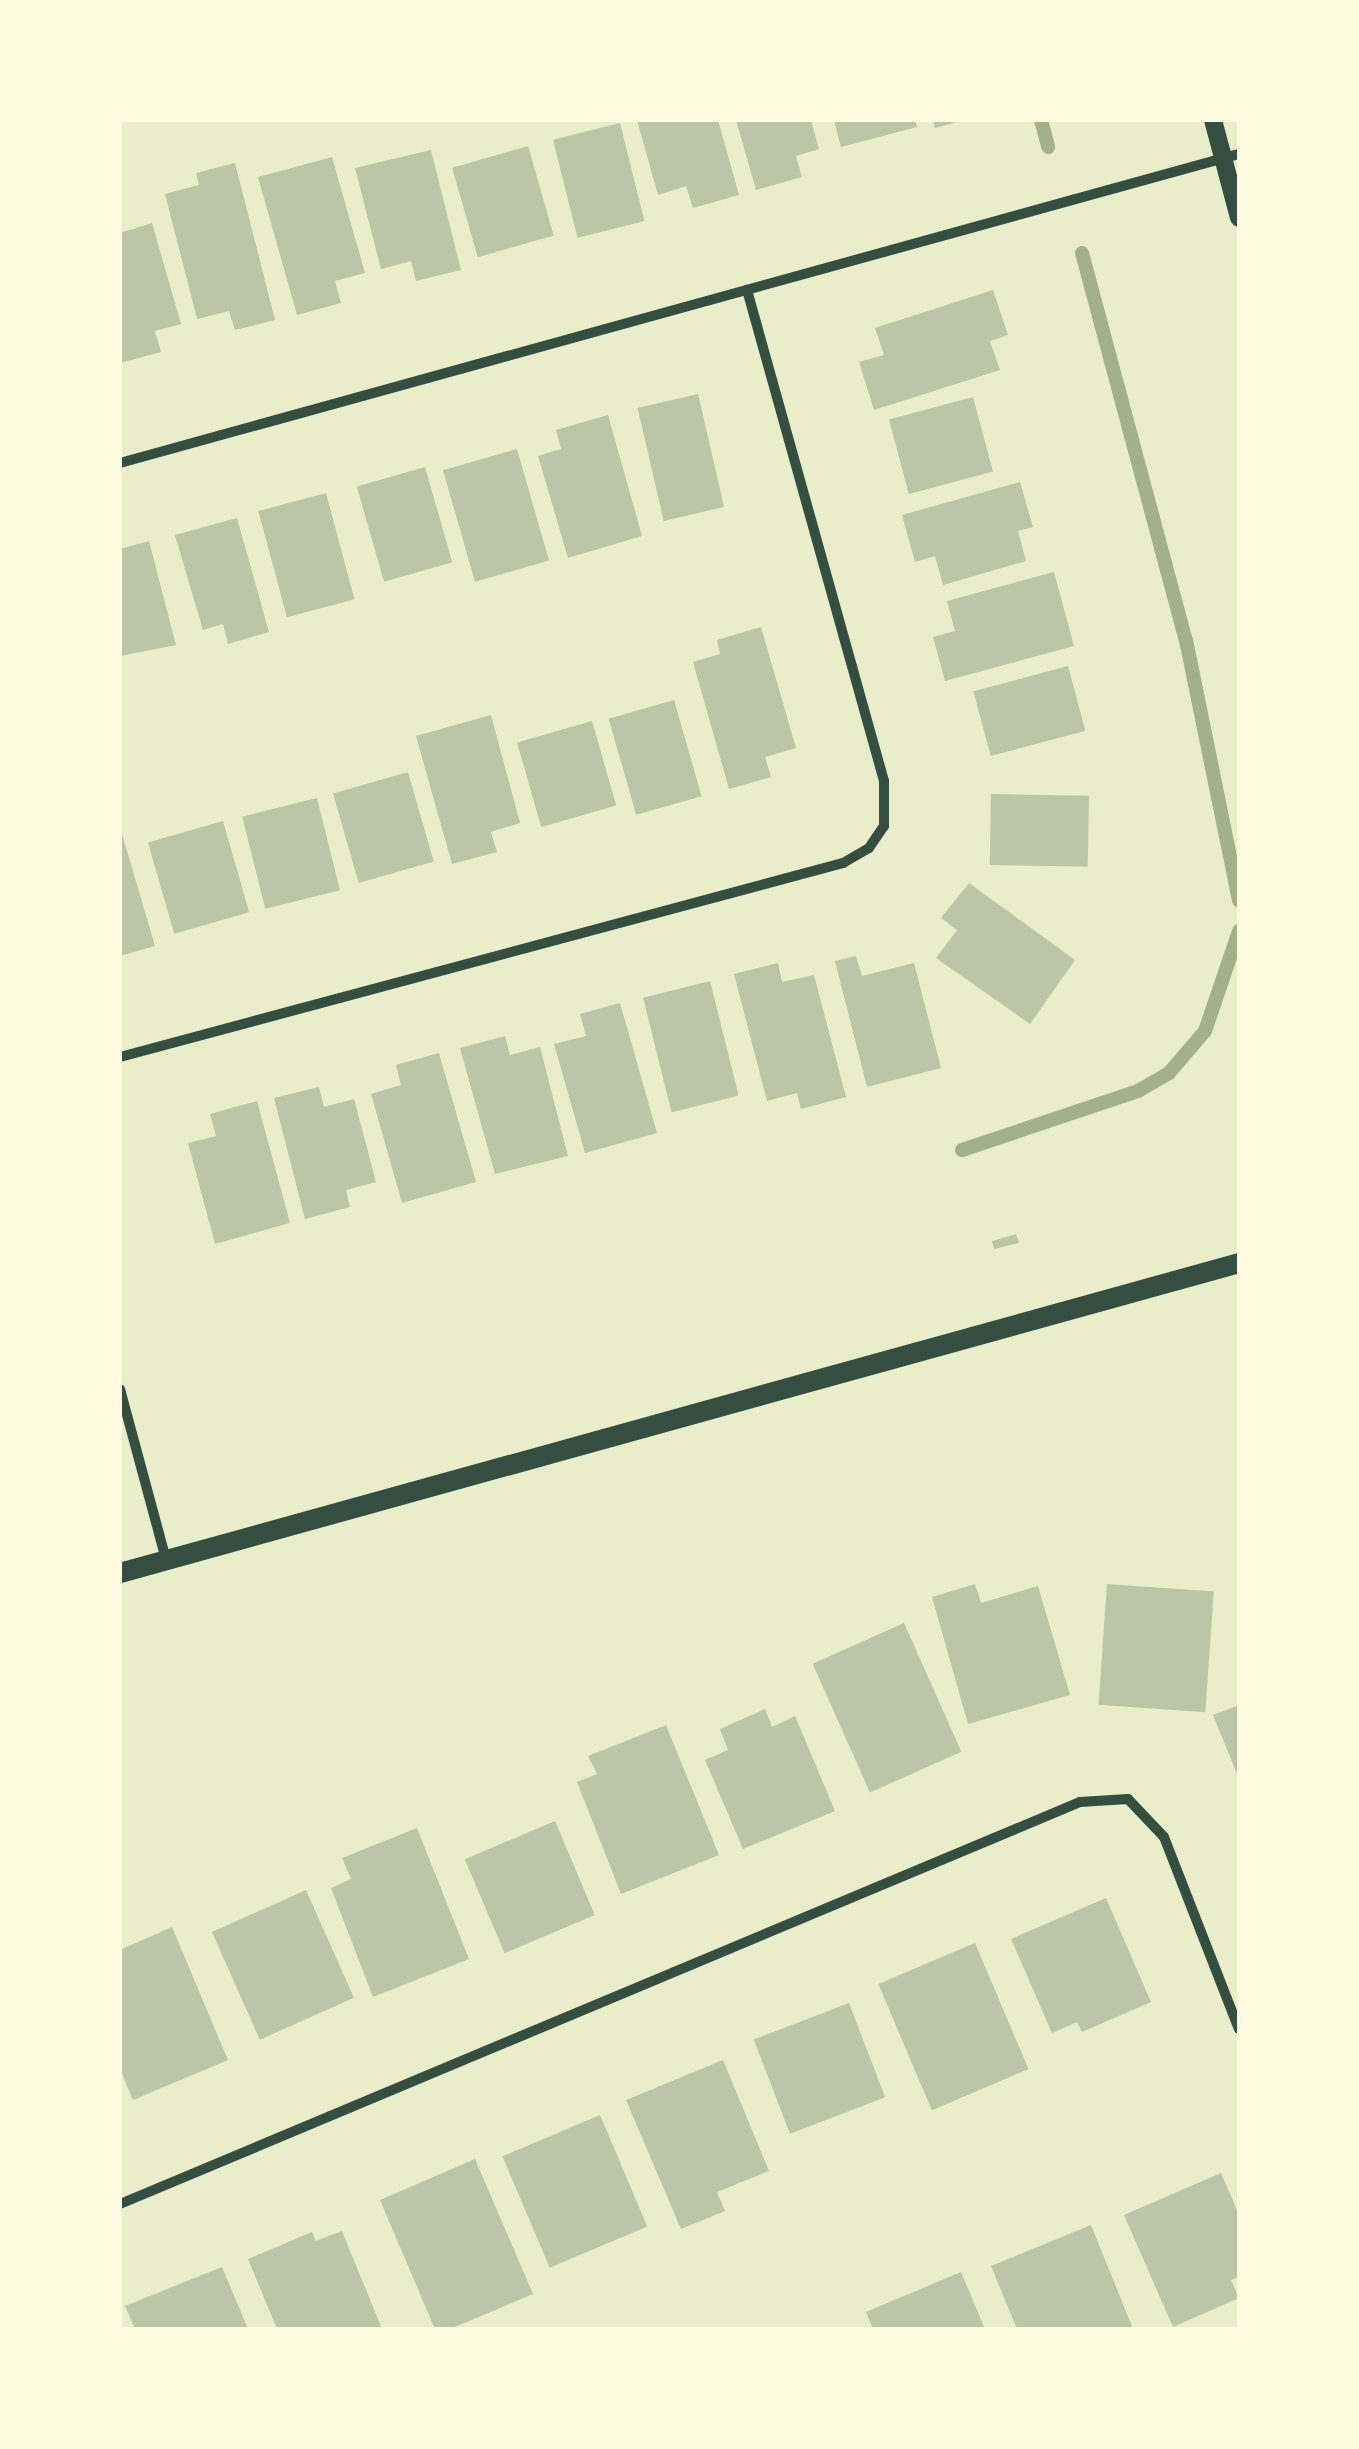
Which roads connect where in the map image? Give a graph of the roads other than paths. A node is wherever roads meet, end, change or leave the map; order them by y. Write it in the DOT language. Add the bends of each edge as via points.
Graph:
graph roads {
  1 [pos="1213,120"];
  2 [pos="1231,156"];
  3 [pos="1239,218"];
  4 [pos="746,290"];
  5 [pos="120,463"];
  6 [pos="120,1057"];
  7 [pos="1239,1263"];
  8 [pos="120,1390"];
  9 [pos="166,1560"];
  10 [pos="120,1573"];
  11 [pos="1239,2029"];
  12 [pos="120,2204"];
  1 -- 2 [label="street"];
  2 -- 3 [label="street"];
  2 -- 4 [label="street"];
  4 -- 5 [label="street"];
  4 -- 6 [label="street" via="884,781 884,826 869,848 843,862"];
  7 -- 9 [label="main road"];
  8 -- 9 [label="street"];
  9 -- 10 [label="main road"];
  11 -- 12 [label="street" via="1164,1837 1128,1798 1080,1802"];
}
